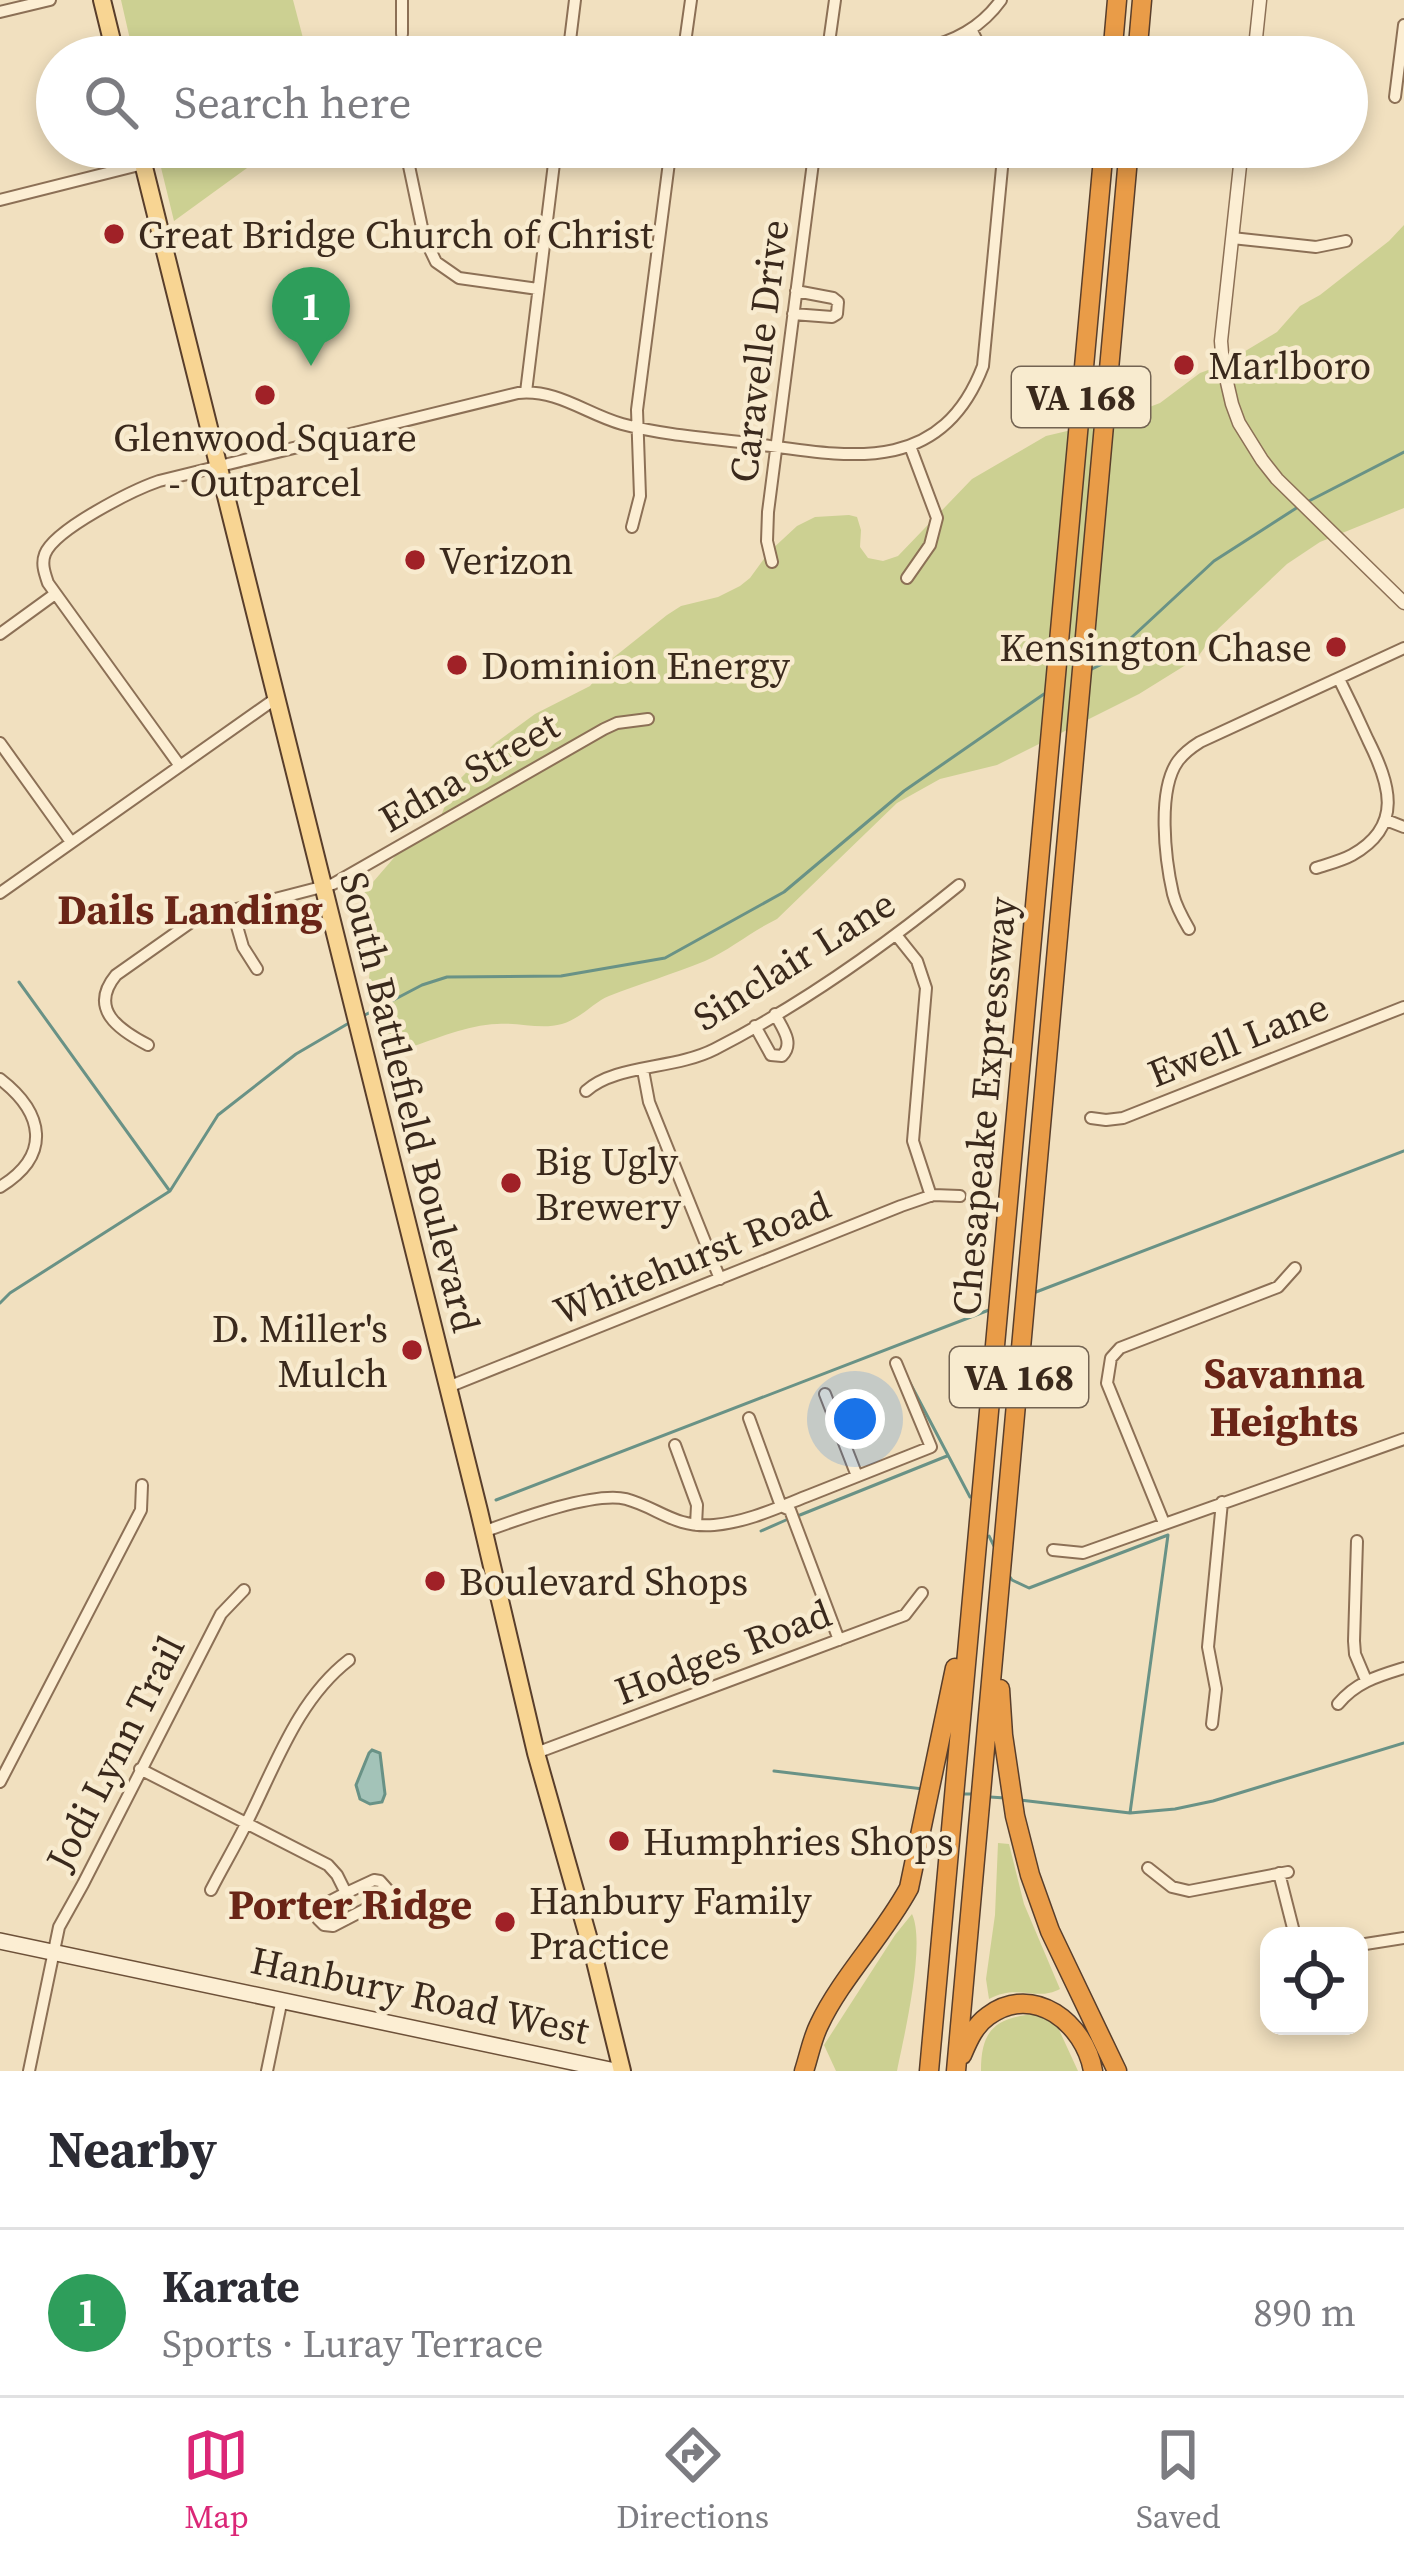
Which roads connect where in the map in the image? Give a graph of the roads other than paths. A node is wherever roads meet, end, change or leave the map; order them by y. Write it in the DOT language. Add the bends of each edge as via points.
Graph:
graph roads {
  1 [pos="50,0"];
  2 [pos="102,0"];
  3 [pos="402,0"];
  4 [pos="575,0"];
  5 [pos="691,0"];
  6 [pos="835,0"];
  7 [pos="1001,0"];
  8 [pos="1117,0"];
  9 [pos="1142,0"];
  10 [pos="1260,0"];
  11 [pos="0,12"];
  12 [pos="1404,25"];
  13 [pos="971,29"];
  14 [pos="402,34"];
  15 [pos="111,36"];
  16 [pos="571,36"];
  17 [pos="686,36"];
  18 [pos="830,36"];
  19 [pos="956,36"];
  20 [pos="974,36"];
  21 [pos="1114,36"];
  22 [pos="1139,36"];
  23 [pos="1256,36"];
  24 [pos="1395,97"];
  25 [pos="103,168"];
  26 [pos="144,168"];
  27 [pos="409,168"];
  28 [pos="553,168"];
  29 [pos="668,168"];
  30 [pos="812,168"];
  31 [pos="1002,168"];
  32 [pos="1103,168"];
  33 [pos="1127,168"];
  34 [pos="1240,168"];
  35 [pos="0,200"];
  36 [pos="1232,238"];
  37 [pos="1346,241"];
  38 [pos="538,289"];
  39 [pos="796,290"];
  40 [pos="793,314"];
  41 [pos="526,392"];
  42 [pos="637,428"];
  43 [pos="910,446"];
  44 [pos="776,447"];
  45 [pos="219,466"];
  46 [pos="632,527"];
  47 [pos="772,562"];
  48 [pos="907,578"];
  49 [pos="55,594"];
  50 [pos="1404,603"];
  51 [pos="0,634"];
  52 [pos="1404,648"];
  53 [pos="1339,679"];
  54 [pos="275,699"];
  55 [pos="648,719"];
  56 [pos="0,743"];
  57 [pos="180,766"];
  58 [pos="1386,820"];
  59 [pos="1404,827"];
  60 [pos="71,842"];
  61 [pos="1316,868"];
  62 [pos="959,885"];
  63 [pos="322,887"];
  64 [pos="0,893"];
  65 [pos="232,909"];
  66 [pos="1189,928"];
  67 [pos="897,936"];
  68 [pos="257,969"];
  69 [pos="1404,1007"];
  70 [pos="775,1015"];
  71 [pos="755,1026"];
  72 [pos="148,1046"];
  73 [pos="643,1070"];
  74 [pos="0,1078"];
  75 [pos="586,1091"];
  76 [pos="1091,1118"];
  77 [pos="0,1186"];
  78 [pos="931,1196"];
  79 [pos="960,1196"];
  80 [pos="1295,1268"];
  81 [pos="720,1279"];
  82 [pos="896,1363"];
  83 [pos="448,1387"];
  84 [pos="825,1394"];
  85 [pos="749,1418"];
  86 [pos="1404,1439"];
  87 [pos="675,1445"];
  88 [pos="857,1476"];
  89 [pos="142,1486"];
  90 [pos="1222,1502"];
  91 [pos="781,1506"];
  92 [pos="1165,1523"];
  93 [pos="696,1525"];
  94 [pos="483,1532"];
  95 [pos="978,1533"];
  96 [pos="1357,1541"];
  97 [pos="1053,1550"];
  98 [pos="1000,1579"];
  99 [pos="244,1590"];
  100 [pos="922,1593"];
  101 [pos="839,1640"];
  102 [pos="349,1660"];
  103 [pos="1404,1668"];
  104 [pos="1366,1680"];
  105 [pos="1338,1704"];
  106 [pos="1212,1724"];
  107 [pos="536,1753"];
  108 [pos="140,1769"];
  109 [pos="0,1782"];
  110 [pos="247,1823"];
  111 [pos="1148,1868"];
  112 [pos="211,1890"];
  113 [pos="346,1893"];
  114 [pos="1293,1927"];
  115 [pos="1404,1938"];
  116 [pos="0,1940"];
  117 [pos="1368,1944"];
  118 [pos="52,1952"];
  119 [pos="282,1999"];
  120 [pos="29,2071"];
  121 [pos="267,2071"];
  122 [pos="619,2071"];
  123 [pos="804,2071"];
  124 [pos="929,2071"];
  125 [pos="956,2071"];
  126 [pos="1094,2071"];
  127 [pos="1117,2071"];
  1 -- 11 [label="street"];
  2 -- 15 [label="main road"];
  3 -- 14 [label="street"];
  4 -- 16 [label="street"];
  5 -- 17 [label="street"];
  6 -- 18 [label="street"];
  7 -- 13 [label="street"];
  8 -- 21 [label="highway"];
  9 -- 22 [label="highway"];
  10 -- 23 [label="street"];
  12 -- 24 [label="street"];
  13 -- 19 [label="street"];
  13 -- 20 [label="street"];
  25 -- 35 [label="street"];
  26 -- 45 [label="main road, South Battlefield Boulevard"];
  27 -- 38 [label="street" via="436,262 459,278"];
  28 -- 38 [label="street"];
  29 -- 42 [label="street"];
  30 -- 39 [label="street, Caravelle Drive"];
  31 -- 43 [label="street" via="982,366 960,409"];
  32 -- 95 [label="highway, Chesapeake Expressway / VA 168"];
  33 -- 98 [label="highway, Chesapeake Expressway / VA 168"];
  34 -- 36 [label="street"];
  36 -- 37 [label="street" via="1316,247"];
  36 -- 50 [label="street" via="1222,365 1239,423 1277,479"];
  38 -- 41 [label="street"];
  39 -- 40 [label="street, Caravelle Drive"];
  39 -- 40 [label="street" via="833,298 838,308 832,317"];
  40 -- 44 [label="street, Caravelle Drive"];
  41 -- 42 [label="street"];
  41 -- 45 [label="street"];
  42 -- 44 [label="street"];
  42 -- 46 [label="street" via="640,496"];
  43 -- 44 [label="street" via="855,456"];
  43 -- 48 [label="street" via="937,518 935,536"];
  44 -- 47 [label="street, Caravelle Drive" via="766,532"];
  45 -- 49 [label="street" via="139,488 56,542 43,562"];
  45 -- 54 [label="main road, South Battlefield Boulevard"];
  49 -- 51 [label="street"];
  49 -- 57 [label="street"];
  52 -- 53 [label="street"];
  53 -- 58 [label="street" via="1387,778"];
  53 -- 66 [label="street" via="1200,742 1176,764 1166,794 1167,845 1172,892"];
  54 -- 57 [label="street"];
  54 -- 63 [label="main road, South Battlefield Boulevard"];
  55 -- 63 [label="street, Edna Street" via="604,729"];
  56 -- 60 [label="street"];
  57 -- 60 [label="street"];
  58 -- 59 [label="street"];
  58 -- 61 [label="street" via="1354,854"];
  60 -- 64 [label="street"];
  62 -- 67 [label="street, Sinclair Lane"];
  63 -- 65 [label="street, Edna Street"];
  63 -- 83 [label="main road, South Battlefield Boulevard"];
  65 -- 68 [label="street"];
  65 -- 72 [label="street, Edna Street" via="194,920 111,981 109,1013"];
  67 -- 70 [label="street, Sinclair Lane"];
  67 -- 78 [label="street" via="926,988 913,1141"];
  69 -- 76 [label="street, Ewell Lane" via="1123,1118"];
  70 -- 71 [label="street, Sinclair Lane"];
  70 -- 71 [label="street" via="789,1041 782,1056 771,1055"];
  71 -- 73 [label="street, Sinclair Lane" via="680,1064"];
  73 -- 75 [label="street, Sinclair Lane"];
  73 -- 81 [label="street"];
  74 -- 77 [label="street" via="29,1110 37,1136 29,1162"];
  78 -- 79 [label="street, Whitehurst Road"];
  78 -- 81 [label="street, Whitehurst Road"];
  80 -- 92 [label="street" via="1278,1286 1111,1358 1107,1383"];
  81 -- 83 [label="street, Whitehurst Road"];
  82 -- 88 [label="street" via="931,1447"];
  83 -- 94 [label="main road, South Battlefield Boulevard"];
  84 -- 88 [label="street"];
  85 -- 91 [label="street"];
  86 -- 90 [label="street"];
  87 -- 93 [label="street" via="697,1505"];
  88 -- 91 [label="street"];
  89 -- 109 [label="street" via="141,1510"];
  90 -- 92 [label="street"];
  90 -- 106 [label="street" via="1208,1647"];
  91 -- 93 [label="street"];
  91 -- 101 [label="street" via="790,1510"];
  92 -- 97 [label="street" via="1083,1552"];
  93 -- 94 [label="street" via="612,1496"];
  94 -- 107 [label="main road, South Battlefield Boulevard"];
  95 -- 123 [label="highway" via="914,1874 827,2009"];
  95 -- 124 [label="highway, Chesapeake Expressway / VA 168"];
  96 -- 104 [label="street" via="1354,1641"];
  98 -- 125 [label="highway, Chesapeake Expressway / VA 168"];
  98 -- 127 [label="highway" via="999,1695 1018,1828 1050,1931"];
  99 -- 108 [label="street, Jodi Lynn Trail" via="221,1614"];
  100 -- 101 [label="street, Hodges Road" via="905,1615"];
  101 -- 107 [label="street, Hodges Road"];
  102 -- 110 [label="street" via="313,1696"];
  103 -- 104 [label="street"];
  104 -- 105 [label="street"];
  107 -- 122 [label="main road, South Battlefield Boulevard"];
  108 -- 110 [label="street"];
  108 -- 118 [label="street, Jodi Lynn Trail"];
  110 -- 112 [label="street"];
  110 -- 113 [label="street" via="328,1865"];
  111 -- 114 [label="street" via="1189,1891 1284,1872"];
  113 -- 113 [label="street" via="374,1880 388,1890 385,1900 324,1925 321,1906"];
  115 -- 117 [label="street"];
  116 -- 118 [label="main road, Hanbury Road West"];
  118 -- 119 [label="main road, Hanbury Road West"];
  118 -- 120 [label="street, Jodi Lynn Trail"];
  119 -- 121 [label="street"];
  119 -- 122 [label="main road, Hanbury Road West"];
  125 -- 126 [label="highway" via="986,2017 1025,2005 1046,2008 1080,2033"];
}
